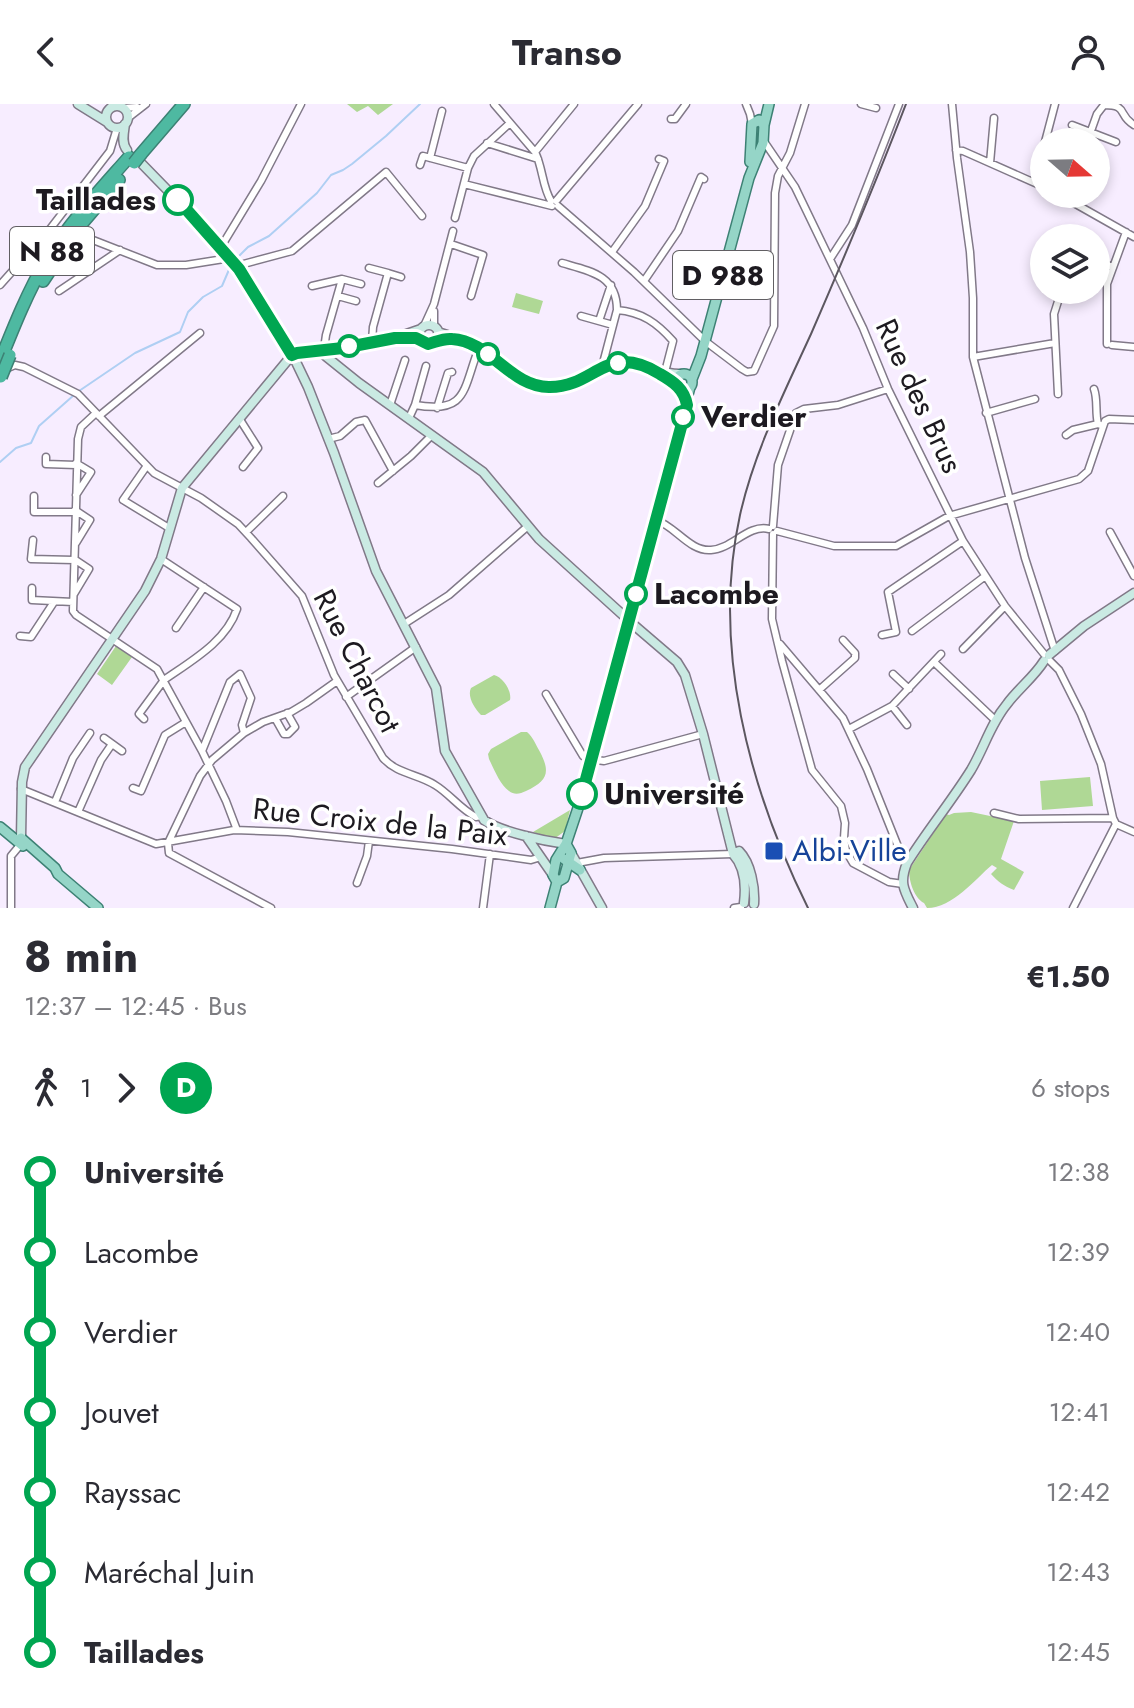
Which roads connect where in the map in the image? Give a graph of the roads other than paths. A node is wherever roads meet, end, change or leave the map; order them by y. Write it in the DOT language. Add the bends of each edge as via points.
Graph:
graph roads {
  1 [pos="78,104"];
  2 [pos="174,104"];
  3 [pos="184,104"];
  4 [pos="301,104"];
  5 [pos="494,104"];
  6 [pos="574,104"];
  7 [pos="638,104"];
  8 [pos="686,104"];
  9 [pos="746,104"];
  10 [pos="768,104"];
  11 [pos="805,104"];
  12 [pos="861,104"];
  13 [pos="899,104"];
  14 [pos="952,104"];
  15 [pos="1055,104"];
  16 [pos="1103,104"];
  17 [pos="143,105"];
  18 [pos="1115,105"];
  19 [pos="115,107"];
  20 [pos="876,108"];
  21 [pos="88,111"];
  22 [pos="442,111"];
  23 [pos="994,118"];
  24 [pos="671,119"];
  25 [pos="758,122"];
  26 [pos="510,123"];
  27 [pos="118,124"];
  28 [pos="1072,125"];
  29 [pos="1134,125"];
  30 [pos="1048,128"];
  31 [pos="1080,128"];
  32 [pos="1092,128"];
  33 [pos="1110,140"];
  34 [pos="1116,142"];
  35 [pos="487,143"];
  36 [pos="760,146"];
  37 [pos="111,148"];
  38 [pos="956,150"];
  39 [pos="130,151"];
  40 [pos="537,156"];
  41 [pos="430,158"];
  42 [pos="659,159"];
  43 [pos="990,163"];
  44 [pos="420,165"];
  45 [pos="468,168"];
  46 [pos="783,169"];
  47 [pos="704,179"];
  48 [pos="1030,180"];
  49 [pos="464,184"];
  50 [pos="554,203"];
  51 [pos="1087,208"];
  52 [pos="422,216"];
  53 [pos="455,218"];
  54 [pos="453,231"];
  55 [pos="1126,232"];
  56 [pos="1134,237"];
  57 [pos="93,240"];
  58 [pos="451,244"];
  59 [pos="221,247"];
  60 [pos="120,250"];
  61 [pos="612,252"];
  62 [pos="830,259"];
  63 [pos="233,262"];
  64 [pos="562,263"];
  65 [pos="1110,266"];
  66 [pos="1113,267"];
  67 [pos="369,268"];
  68 [pos="388,273"];
  69 [pos="401,277"];
  70 [pos="342,279"];
  71 [pos="644,281"];
  72 [pos="361,284"];
  73 [pos="0,285"];
  74 [pos="611,285"];
  75 [pos="312,286"];
  76 [pos="59,291"];
  77 [pos="338,296"];
  78 [pos="471,296"];
  79 [pos="356,301"];
  80 [pos="1057,304"];
  81 [pos="617,310"];
  82 [pos="581,316"];
  83 [pos="599,321"];
  84 [pos="613,325"];
  85 [pos="431,331"];
  86 [pos="200,333"];
  87 [pos="395,338"];
  88 [pos="420,340"];
  89 [pos="705,341"];
  90 [pos="372,342"];
  91 [pos="1055,343"];
  92 [pos="1134,347"];
  93 [pos="335,348"];
  94 [pos="480,349"];
  95 [pos="321,350"];
  96 [pos="292,355"];
  97 [pos="973,357"];
  98 [pos="5,358"];
  99 [pos="405,360"];
  100 [pos="336,364"];
  101 [pos="426,366"];
  102 [pos="602,367"];
  103 [pos="653,369"];
  104 [pos="452,372"];
  105 [pos="665,372"];
  106 [pos="0,377"];
  107 [pos="686,380"];
  108 [pos="888,389"];
  109 [pos="1094,389"];
  110 [pos="1058,394"];
  111 [pos="431,397"];
  112 [pos="1035,399"];
  113 [pos="390,405"];
  114 [pos="415,405"];
  115 [pos="428,407"];
  116 [pos="437,408"];
  117 [pos="986,413"];
  118 [pos="97,414"];
  119 [pos="239,418"];
  120 [pos="409,418"];
  121 [pos="1134,420"];
  122 [pos="1100,425"];
  123 [pos="432,435"];
  124 [pos="1066,435"];
  125 [pos="328,439"];
  126 [pos="46,457"];
  127 [pos="76,464"];
  128 [pos="146,467"];
  129 [pos="243,467"];
  130 [pos="393,471"];
  131 [pos="378,483"];
  132 [pos="182,488"];
  133 [pos="34,496"];
  134 [pos="76,496"];
  135 [pos="283,496"];
  136 [pos="1009,498"];
  137 [pos="75,511"];
  138 [pos="946,517"];
  139 [pos="656,520"];
  140 [pos="528,526"];
  141 [pos="169,528"];
  142 [pos="773,530"];
  143 [pos="246,532"];
  144 [pos="1110,532"];
  145 [pos="33,540"];
  146 [pos="963,541"];
  147 [pos="74,545"];
  148 [pos="161,559"];
  149 [pos="74,560"];
  150 [pos="1134,576"];
  151 [pos="984,577"];
  152 [pos="204,587"];
  153 [pos="32,588"];
  154 [pos="1134,593"];
  155 [pos="73,599"];
  156 [pos="54,602"];
  157 [pos="1005,606"];
  158 [pos="629,620"];
  159 [pos="404,624"];
  160 [pos="176,628"];
  161 [pos="912,631"];
  162 [pos="882,635"];
  163 [pos="20,636"];
  164 [pos="112,638"];
  165 [pos="843,640"];
  166 [pos="778,642"];
  167 [pos="416,647"];
  168 [pos="963,649"];
  169 [pos="941,654"];
  170 [pos="1048,656"];
  171 [pos="791,657"];
  172 [pos="782,661"];
  173 [pos="934,662"];
  174 [pos="893,674"];
  175 [pos="164,680"];
  176 [pos="337,681"];
  177 [pos="909,689"];
  178 [pos="819,690"];
  179 [pos="546,694"];
  180 [pos="346,697"];
  181 [pos="892,706"];
  182 [pos="287,713"];
  183 [pos="275,718"];
  184 [pos="144,719"];
  185 [pos="995,720"];
  186 [pos="186,722"];
  187 [pos="907,725"];
  188 [pos="849,729"];
  189 [pos="90,733"];
  190 [pos="244,733"];
  191 [pos="703,734"];
  192 [pos="104,738"];
  193 [pos="112,744"];
  194 [pos="122,751"];
  195 [pos="202,751"];
  196 [pos="590,759"];
  197 [pos="208,764"];
  198 [pos="133,788"];
  199 [pos="21,789"];
  200 [pos="55,802"];
  201 [pos="78,812"];
  202 [pos="994,813"];
  203 [pos="482,816"];
  204 [pos="1114,821"];
  205 [pos="0,825"];
  206 [pos="237,830"];
  207 [pos="1134,832"];
  208 [pos="526,835"];
  209 [pos="21,841"];
  210 [pos="369,841"];
  211 [pos="553,842"];
  212 [pos="168,843"];
  213 [pos="490,854"];
  214 [pos="733,854"];
  215 [pos="541,857"];
  216 [pos="573,859"];
  217 [pos="907,863"];
  218 [pos="558,878"];
  219 [pos="357,883"];
  220 [pos="903,884"];
  221 [pos="742,906"];
  222 [pos="755,906"];
  223 [pos="11,908"];
  224 [pos="98,908"];
  225 [pos="271,908"];
  226 [pos="483,908"];
  227 [pos="550,908"];
  228 [pos="602,908"];
  229 [pos="734,908"];
  230 [pos="913,908"];
  231 [pos="1073,908"];
  1 -- 21 [label="street"];
  2 -- 39 [label="highway, N 88"];
  3 -- 39 [label="highway, N 88"];
  4 -- 59 [label="street"];
  5 -- 26 [label="street"];
  6 -- 40 [label="street"];
  7 -- 50 [label="street"];
  8 -- 24 [label="street"];
  9 -- 25 [label="street"];
  10 -- 25 [label="main road"];
  11 -- 46 [label="street"];
  12 -- 20 [label="street"];
  13 -- 62 [label="street" via="852,225"];
  14 -- 38 [label="street"];
  15 -- 30 [label="street"];
  16 -- 18 [label="street"];
  16 -- 32 [label="street"];
  17 -- 19 [label="street"];
  17 -- 27 [label="street"];
  18 -- 29 [label="street"];
  19 -- 21 [label="street"];
  19 -- 27 [label="street"];
  19 -- 27 [label="street" via="106,113"];
  21 -- 27 [label="street"];
  22 -- 41 [label="street"];
  23 -- 43 [label="street"];
  25 -- 36 [label="main road"];
  26 -- 35 [label="street"];
  26 -- 40 [label="street"];
  27 -- 39 [label="street"];
  28 -- 31 [label="street"];
  33 -- 34 [label="street"];
  35 -- 40 [label="street"];
  35 -- 45 [label="street"];
  36 -- 46 [label="street, Rue des Brus"];
  36 -- 89 [label="main road, D 988"];
  37 -- 39 [label="street"];
  37 -- 39 [label="street"];
  37 -- 73 [label="street"];
  38 -- 43 [label="street"];
  38 -- 97 [label="street" via="970,252"];
  39 -- 59 [label="street"];
  39 -- 98 [label="highway, N 88" via="52,265"];
  40 -- 50 [label="street" via="545,192"];
  41 -- 44 [label="street" via="423,156"];
  41 -- 45 [label="street"];
  42 -- 61 [label="street" via="664,161 645,206"];
  43 -- 48 [label="street"];
  45 -- 49 [label="street"];
  46 -- 62 [label="street, Rue des Brus"];
  46 -- 89 [label="street" via="775,193 774,326 760,360 754,371 747,372"];
  47 -- 71 [label="street"];
  49 -- 50 [label="street"];
  49 -- 53 [label="street"];
  50 -- 61 [label="street"];
  51 -- 55 [label="street"];
  52 -- 63 [label="street" via="386,172 292,251"];
  54 -- 58 [label="street"];
  55 -- 56 [label="street"];
  55 -- 66 [label="street"];
  57 -- 60 [label="street"];
  58 -- 78 [label="street" via="483,255"];
  58 -- 85 [label="street"];
  59 -- 63 [label="street"];
  60 -- 63 [label="street" via="157,265"];
  60 -- 76 [label="street"];
  61 -- 71 [label="street"];
  62 -- 108 [label="street, Rue des Brus"];
  63 -- 96 [label="street"];
  64 -- 74 [label="street"];
  65 -- 66 [label="street"];
  66 -- 92 [label="street" via="1107,291 1109,344"];
  67 -- 68 [label="street"];
  68 -- 69 [label="street"];
  68 -- 90 [label="street"];
  70 -- 72 [label="street"];
  70 -- 75 [label="street"];
  70 -- 77 [label="street"];
  71 -- 89 [label="street"];
  74 -- 81 [label="street"];
  74 -- 83 [label="street"];
  77 -- 79 [label="street"];
  77 -- 95 [label="street"];
  80 -- 91 [label="street"];
  81 -- 84 [label="street"];
  81 -- 105 [label="street" via="650,319 673,341"];
  82 -- 83 [label="street"];
  83 -- 84 [label="street"];
  84 -- 102 [label="street"];
  85 -- 87 [label="street"];
  85 -- 88 [label="street" via="419,335"];
  85 -- 88 [label="street" via="428,344"];
  85 -- 94 [label="street"];
  86 -- 118 [label="street"];
  87 -- 88 [label="street"];
  87 -- 90 [label="street"];
  89 -- 107 [label="main road, D 988"];
  90 -- 93 [label="street"];
  91 -- 97 [label="street"];
  91 -- 110 [label="street"];
  93 -- 95 [label="street"];
  93 -- 100 [label="street"];
  94 -- 102 [label="street" via="523,380 548,388 580,380"];
  94 -- 116 [label="street" via="464,392 450,405"];
  95 -- 96 [label="street"];
  95 -- 100 [label="street"];
  96 -- 119 [label="street"];
  96 -- 125 [label="street"];
  97 -- 117 [label="street"];
  98 -- 106 [label="highway, N 88, bridge"];
  99 -- 113 [label="street"];
  100 -- 113 [label="street"];
  101 -- 114 [label="street"];
  102 -- 103 [label="street" via="623,362"];
  103 -- 105 [label="street"];
  103 -- 107 [label="street"];
  104 -- 116 [label="street"];
  105 -- 107 [label="street"];
  106 -- 118 [label="street, Rue Charcot" via="21,366 77,394"];
  107 -- 139 [label="main road" via="687,405"];
  108 -- 138 [label="street, Rue des Brus"];
  108 -- 142 [label="street" via="796,413 778,465"];
  109 -- 122 [label="street"];
  111 -- 115 [label="street"];
  112 -- 117 [label="street"];
  113 -- 120 [label="street"];
  114 -- 115 [label="street"];
  114 -- 120 [label="street"];
  115 -- 116 [label="street"];
  117 -- 136 [label="street"];
  118 -- 127 [label="street" via="78,433"];
  118 -- 128 [label="street, Rue Charcot"];
  119 -- 129 [label="street" via="258,448"];
  119 -- 132 [label="street"];
  120 -- 123 [label="street"];
  121 -- 122 [label="street" via="1109,419"];
  122 -- 124 [label="street"];
  122 -- 136 [label="street" via="1084,477"];
  123 -- 130 [label="street"];
  123 -- 140 [label="street" via="483,472"];
  125 -- 130 [label="street" via="365,420"];
  125 -- 159 [label="street" via="376,571"];
  126 -- 127 [label="street" via="46,464"];
  127 -- 134 [label="street"];
  127 -- 134 [label="street" via="91,472"];
  128 -- 132 [label="street, Rue Charcot"];
  128 -- 141 [label="street" via="123,500"];
  130 -- 131 [label="street"];
  132 -- 141 [label="street"];
  132 -- 143 [label="street, Rue Charcot"];
  133 -- 137 [label="street" via="34,512"];
  134 -- 137 [label="street"];
  135 -- 143 [label="street"];
  136 -- 138 [label="street"];
  136 -- 170 [label="street"];
  137 -- 147 [label="street"];
  137 -- 147 [label="street" via="90,520"];
  138 -- 142 [label="street" via="888,547 834,546"];
  138 -- 146 [label="street, Rue des Brus"];
  139 -- 142 [label="street" via="709,551 760,528"];
  139 -- 158 [label="main road"];
  140 -- 158 [label="street"];
  140 -- 159 [label="street" via="449,595"];
  141 -- 148 [label="street"];
  142 -- 166 [label="street" via="772,619"];
  143 -- 176 [label="street, Rue Charcot" via="302,596"];
  144 -- 150 [label="street"];
  145 -- 149 [label="street" via="31,559"];
  146 -- 151 [label="street, Rue des Brus"];
  146 -- 162 [label="street" via="888,592 896,632"];
  147 -- 149 [label="street"];
  148 -- 152 [label="street"];
  148 -- 164 [label="street"];
  149 -- 155 [label="street"];
  149 -- 155 [label="street" via="89,569"];
  151 -- 157 [label="street, Rue des Brus"];
  151 -- 161 [label="street"];
  152 -- 160 [label="street"];
  152 -- 175 [label="street" via="237,609 235,616 218,639"];
  153 -- 156 [label="street" via="32,600"];
  154 -- 170 [label="street"];
  155 -- 156 [label="street"];
  155 -- 164 [label="street" via="76,615"];
  156 -- 163 [label="street" via="31,637"];
  157 -- 168 [label="street"];
  157 -- 170 [label="street, Rue des Brus"];
  158 -- 191 [label="street" via="682,668"];
  158 -- 196 [label="main road"];
  159 -- 167 [label="street"];
  164 -- 175 [label="street" via="157,669"];
  164 -- 199 [label="street" via="31,758"];
  165 -- 178 [label="street" via="855,658"];
  166 -- 171 [label="street"];
  166 -- 172 [label="street"];
  167 -- 180 [label="street"];
  167 -- 203 [label="street" via="436,688 445,751"];
  169 -- 173 [label="street"];
  170 -- 185 [label="street"];
  170 -- 204 [label="street" via="1081,714 1101,764"];
  171 -- 172 [label="street"];
  171 -- 178 [label="street"];
  172 -- 220 [label="street" via="812,770 841,806 849,858 861,869"];
  173 -- 177 [label="street"];
  173 -- 185 [label="street"];
  174 -- 177 [label="street"];
  175 -- 184 [label="street" via="139,714"];
  175 -- 186 [label="street"];
  176 -- 180 [label="street, Rue Charcot"];
  176 -- 182 [label="street"];
  177 -- 181 [label="street"];
  178 -- 188 [label="street"];
  179 -- 196 [label="street" via="583,756"];
  180 -- 203 [label="street, Rue Charcot" via="390,765 439,786 468,813"];
  181 -- 187 [label="street"];
  181 -- 188 [label="street"];
  182 -- 183 [label="street"];
  182 -- 183 [label="street" via="295,727 288,734"];
  183 -- 190 [label="street"];
  185 -- 217 [label="street" via="984,748"];
  186 -- 195 [label="street"];
  186 -- 198 [label="street" via="165,735 141,791"];
  188 -- 217 [label="street"];
  189 -- 200 [label="street"];
  190 -- 195 [label="street" via="251,698 240,674 230,682"];
  190 -- 197 [label="street"];
  191 -- 196 [label="street" via="604,761"];
  191 -- 214 [label="street"];
  192 -- 193 [label="street"];
  193 -- 194 [label="street"];
  193 -- 201 [label="street"];
  195 -- 197 [label="street"];
  196 -- 216 [label="main road"];
  197 -- 206 [label="street"];
  197 -- 212 [label="street"];
  199 -- 200 [label="street"];
  199 -- 209 [label="street"];
  200 -- 201 [label="street"];
  201 -- 212 [label="street" via="156,844"];
  202 -- 204 [label="street" via="1019,819"];
  203 -- 208 [label="street" via="487,823"];
  204 -- 207 [label="street"];
  204 -- 231 [label="street"];
  205 -- 209 [label="main road"];
  206 -- 210 [label="street, Rue Croix de la Paix"];
  206 -- 212 [label="street, Rue Croix de la Paix"];
  208 -- 211 [label="street"];
  208 -- 215 [label="street"];
  209 -- 223 [label="street" via="11,856"];
  209 -- 224 [label="main road"];
  210 -- 213 [label="street, Rue Croix de la Paix"];
  210 -- 219 [label="street"];
  211 -- 215 [label="street"];
  211 -- 216 [label="street"];
  212 -- 225 [label="street" via="169,853"];
  213 -- 215 [label="street, Rue Croix de la Paix"];
  213 -- 226 [label="street"];
  214 -- 216 [label="street"];
  214 -- 221 [label="street" via="745,887"];
  214 -- 222 [label="street" via="739,851 744,856"];
  215 -- 218 [label="street"];
  216 -- 218 [label="main road"];
  216 -- 218 [label="main road" via="558,854"];
  216 -- 228 [label="street"];
  217 -- 220 [label="street"];
  218 -- 227 [label="main road"];
  220 -- 230 [label="street"];
  221 -- 222 [label="street"];
  221 -- 229 [label="street"];
}
